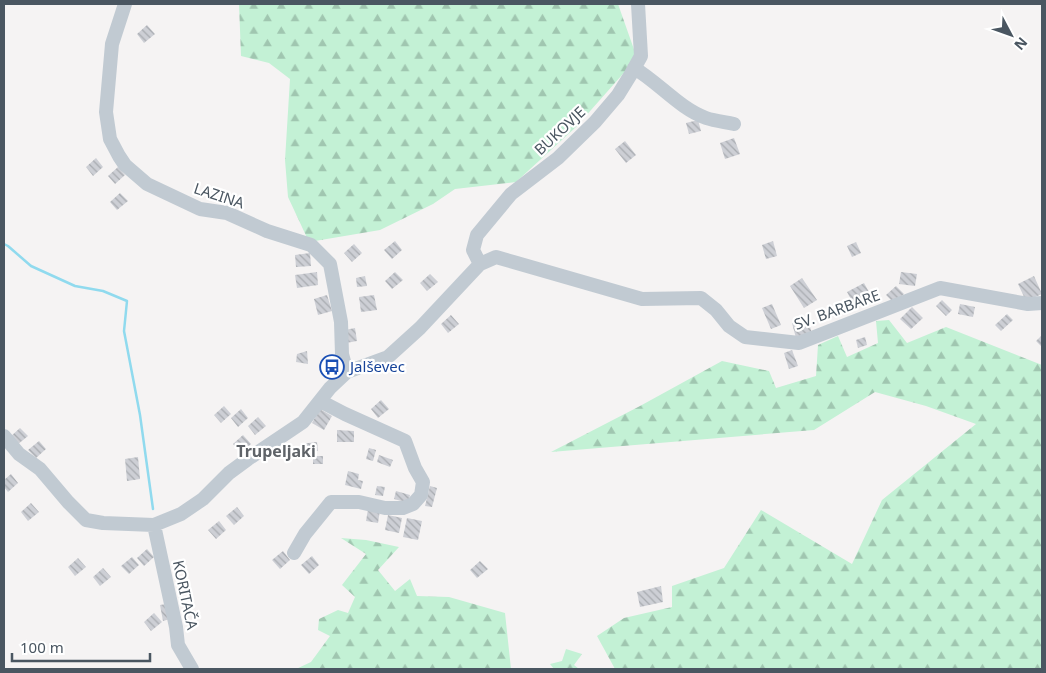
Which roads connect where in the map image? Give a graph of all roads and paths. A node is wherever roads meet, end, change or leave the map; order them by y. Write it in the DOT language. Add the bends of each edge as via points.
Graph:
graph roads {
  1 [pos="125,4"];
  2 [pos="638,4"];
  3 [pos="634,68"];
  4 [pos="734,124"];
  5 [pos="480,264"];
  6 [pos="1042,303"];
  7 [pos="347,372"];
  8 [pos="320,401"];
  9 [pos="5,439"];
  10 [pos="154,525"];
  11 [pos="294,553"];
  12 [pos="192,669"];
  1 -- 7 [label="street, LAZINA" via="112,44 106,112 110,139 119,156 147,184 200,210 227,213 267,231 311,245 330,264"];
  2 -- 3 [label="street, BUKOVJE" via="641,56"];
  3 -- 4 [label="street" via="650,77 675,100 705,118"];
  3 -- 5 [label="street, BUKOVJE" via="618,95 594,122 558,158 511,194 477,235 473,250"];
  5 -- 6 [label="street, SV. BARBARE" via="496,257 642,299 701,298 745,337 799,343 940,288 1028,304"];
  5 -- 7 [label="street" via="388,357"];
  7 -- 8 [label="street"];
  8 -- 10 [label="street" via="303,422 248,459 203,499 181,514"];
  8 -- 11 [label="street" via="405,441 423,482 421,495 404,508 331,502"];
  9 -- 10 [label="street" via="40,469 86,520"];
  10 -- 12 [label="street, KORITAČA" via="178,645"];
}
